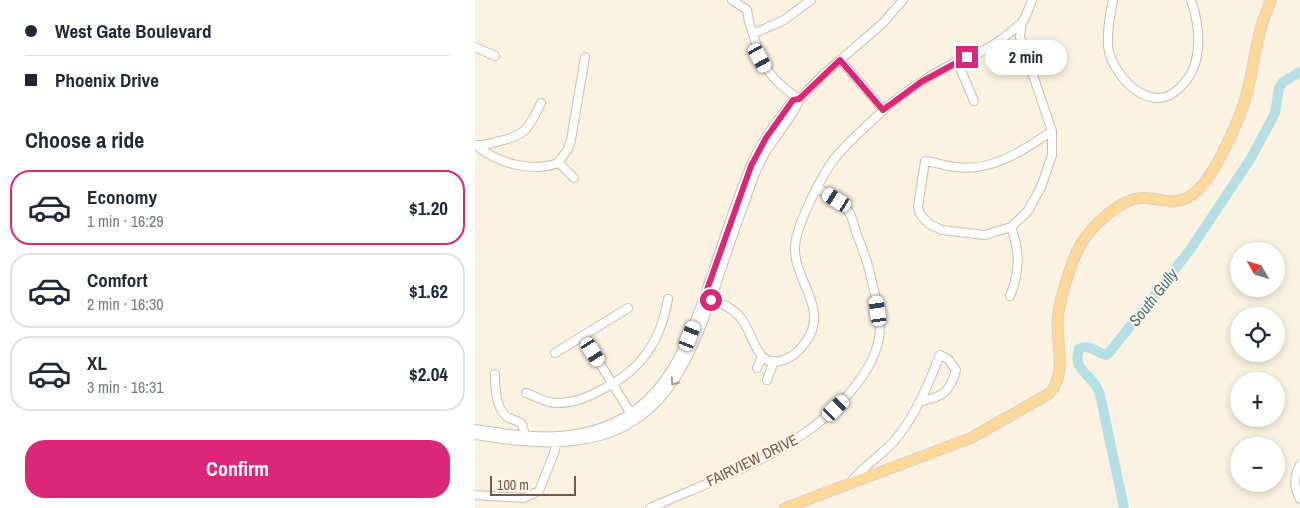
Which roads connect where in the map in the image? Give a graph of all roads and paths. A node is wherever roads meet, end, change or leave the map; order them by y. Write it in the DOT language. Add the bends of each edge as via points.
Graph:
graph roads {
  1 [pos="732,0"];
  2 [pos="811,0"];
  3 [pos="903,0"];
  4 [pos="1032,0"];
  5 [pos="1113,0"];
  6 [pos="1191,0"];
  7 [pos="1271,0"];
  8 [pos="1022,22"];
  9 [pos="753,34"];
  10 [pos="475,47"];
  11 [pos="495,56"];
  12 [pos="585,57"];
  13 [pos="840,60"];
  14 [pos="957,62"];
  15 [pos="799,99"];
  16 [pos="973,101"];
  17 [pos="541,103"];
  18 [pos="883,110"];
  19 [pos="1052,131"];
  20 [pos="475,145"];
  21 [pos="559,162"];
  22 [pos="574,178"];
  23 [pos="818,188"];
  24 [pos="1011,227"];
  25 [pos="1010,296"];
  26 [pos="707,298"];
  27 [pos="668,299"];
  28 [pos="628,308"];
  29 [pos="583,336"];
  30 [pos="555,353"];
  31 [pos="761,357"];
  32 [pos="774,361"];
  33 [pos="757,368"];
  34 [pos="495,374"];
  35 [pos="767,380"];
  36 [pos="613,384"];
  37 [pos="526,393"];
  38 [pos="921,401"];
  39 [pos="633,418"];
  40 [pos="475,429"];
  41 [pos="475,435"];
  42 [pos="525,435"];
  43 [pos="558,439"];
  44 [pos="1300,465"];
  45 [pos="850,483"];
  46 [pos="475,495"];
  47 [pos="1300,499"];
  48 [pos="650,508"];
  49 [pos="785,508"];
  1 -- 9 [label="street" via="747,10"];
  2 -- 9 [label="street" via="784,20"];
  3 -- 13 [label="street" via="883,23"];
  4 -- 8 [label="street"];
  5 -- 6 [label="street" via="1108,47 1114,65 1125,82 1139,93 1158,98 1179,88 1194,66 1198,47 1196,15"];
  7 -- 45 [label="main road" via="1242,109 1205,182 1183,200 1173,202 1145,197 1124,202 1099,222 1080,246 1058,315 1059,372 1050,393 971,438"];
  8 -- 14 [label="street" via="998,42"];
  8 -- 19 [label="street" via="1020,37"];
  9 -- 15 [label="street" via="766,69"];
  10 -- 11 [label="street"];
  12 -- 21 [label="street" via="571,140"];
  13 -- 15 [label="street"];
  13 -- 18 [label="street"];
  14 -- 16 [label="street"];
  14 -- 18 [label="street" via="921,82"];
  15 -- 26 [label="street" via="793,100 751,166"];
  17 -- 20 [label="street" via="518,137 488,146"];
  18 -- 23 [label="street" via="831,164"];
  19 -- 24 [label="street" via="1052,155 1041,187 1027,211"];
  19 -- 24 [label="street" via="1015,154 988,165 956,168 924,163 918,207 929,224 942,230 985,235"];
  20 -- 21 [label="street" via="506,162 543,167"];
  21 -- 22 [label="street"];
  23 -- 32 [label="street" via="798,232 795,248 815,313 812,330 805,344 791,356"];
  23 -- 48 [label="street, FAIRVIEW DRIVE" via="850,213 868,264 876,299 879,338 864,374 824,419 803,435 775,452"];
  24 -- 25 [label="street" via="1016,239 1018,269"];
  26 -- 31 [label="street" via="722,303 742,318"];
  26 -- 39 [label="street" via="669,375"];
  27 -- 36 [label="street" via="660,332 650,350 629,374"];
  28 -- 29 [label="street"];
  29 -- 30 [label="street"];
  29 -- 36 [label="street"];
  31 -- 32 [label="street"];
  31 -- 33 [label="street"];
  32 -- 35 [label="street"];
  34 -- 42 [label="street" via="503,412 522,424"];
  36 -- 37 [label="street" via="582,400 553,403"];
  36 -- 39 [label="street"];
  38 -- 38 [label="street" via="940,355 948,359 956,370 949,388 936,398"];
  38 -- 45 [label="street" via="895,441"];
  39 -- 43 [label="street"];
  40 -- 42 [label="street"];
  41 -- 43 [label="street"];
  42 -- 43 [label="street"];
  43 -- 46 [label="street" via="539,491 524,498"];
  44 -- 47 [label="street" via="1294,482"];
  45 -- 49 [label="main road"];
}
